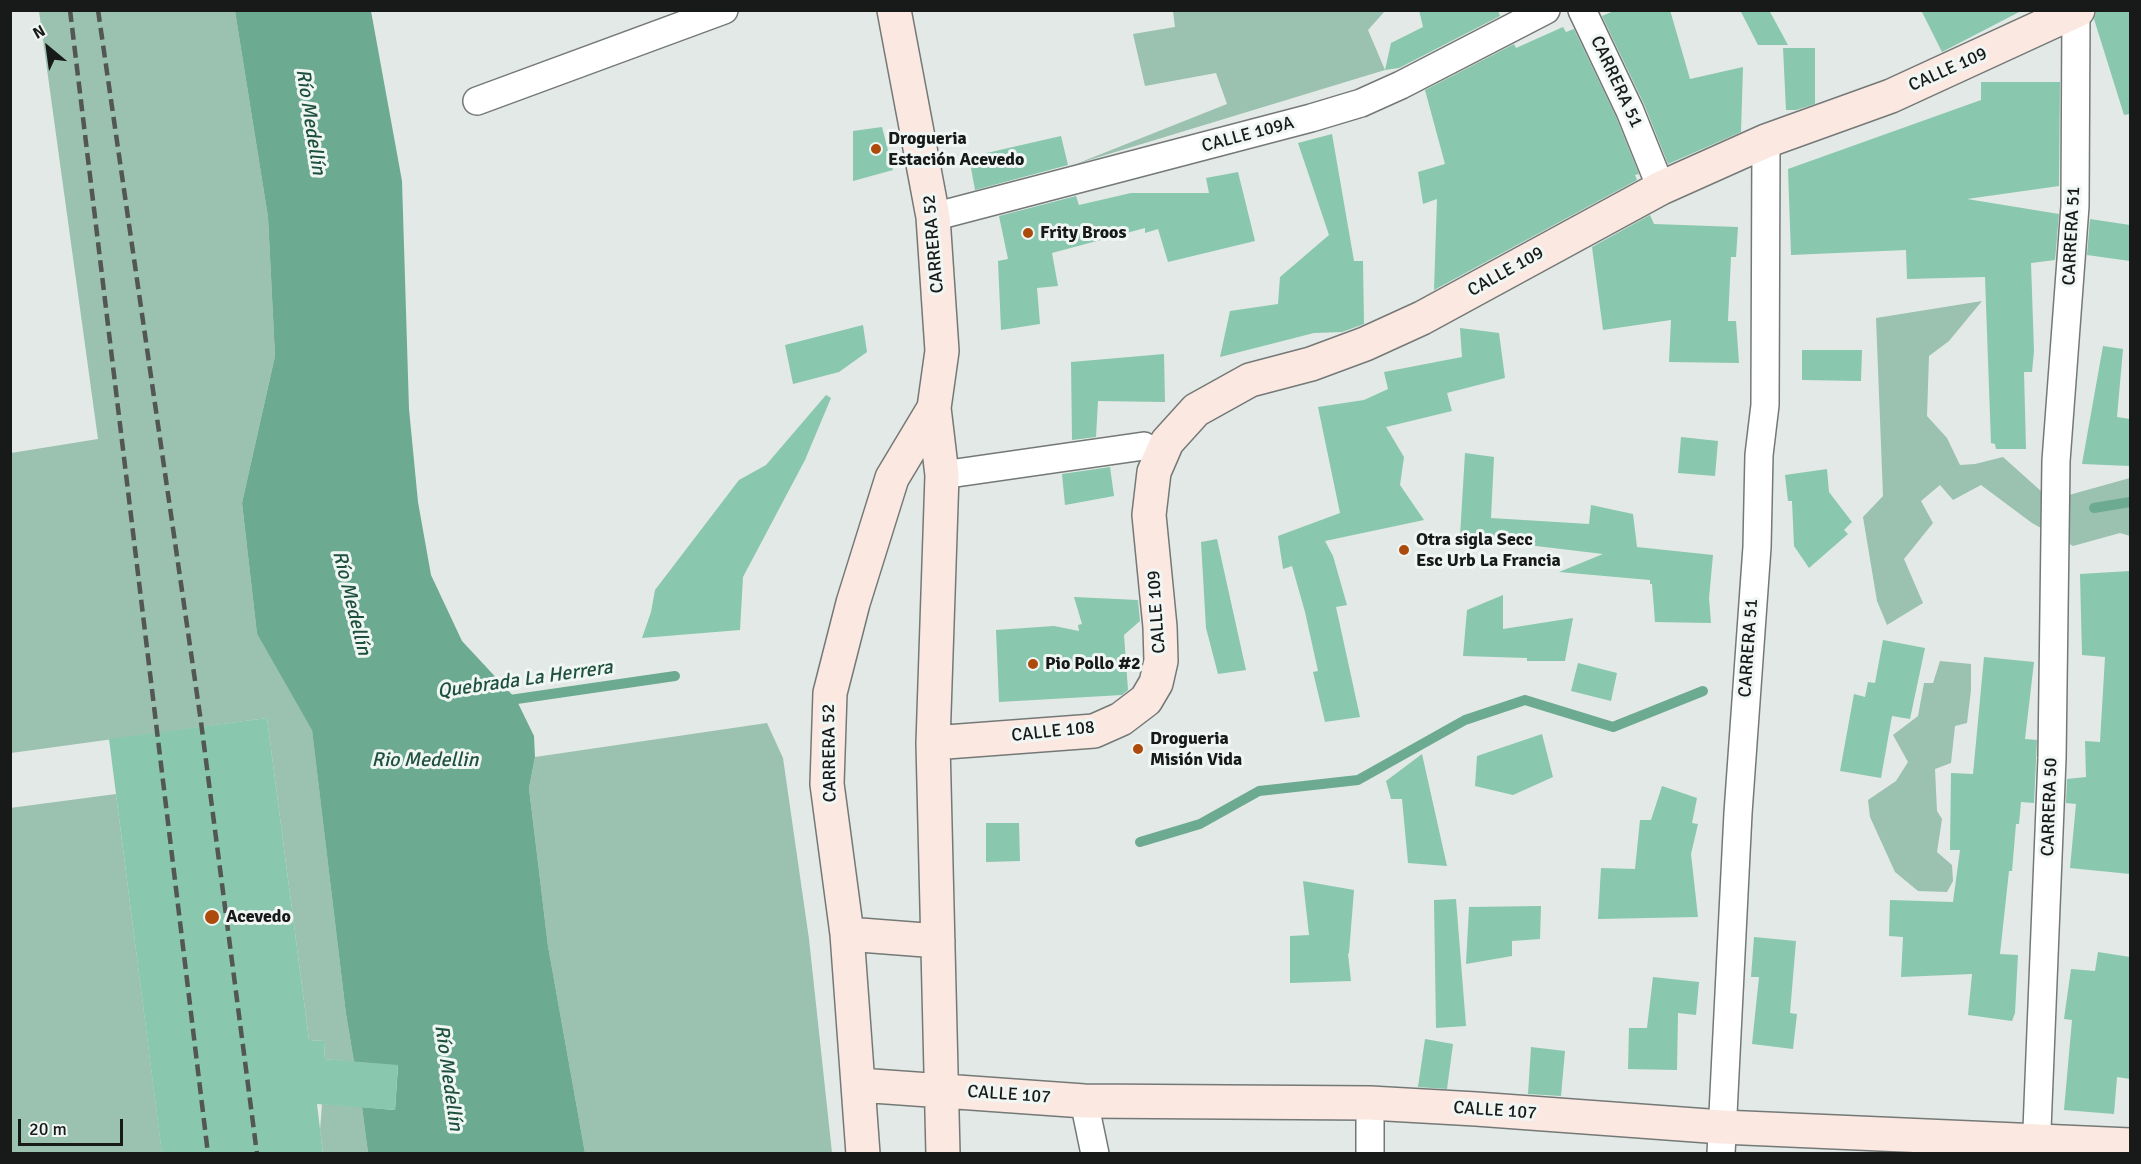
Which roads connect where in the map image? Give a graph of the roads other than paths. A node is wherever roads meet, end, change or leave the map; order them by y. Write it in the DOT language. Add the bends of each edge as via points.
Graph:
graph roads {
  1 [pos="724,10"];
  2 [pos="894,10"];
  3 [pos="1546,10"];
  4 [pos="1582,10"];
  5 [pos="2077,11"];
  6 [pos="477,101"];
  7 [pos="1766,141"];
  8 [pos="1661,188"];
  9 [pos="933,217"];
  10 [pos="934,408"];
  11 [pos="1144,446"];
  12 [pos="2056,461"];
  13 [pos="942,475"];
  14 [pos="1156,683"];
  15 [pos="933,743"];
  16 [pos="847,934"];
  17 [pos="938,941"];
  18 [pos="859,1085"];
  19 [pos="940,1090"];
  20 [pos="1084,1101"];
  21 [pos="1370,1103"];
  22 [pos="1722,1140"];
  23 [pos="2130,1145"];
  24 [pos="2036,1147"];
  25 [pos="863,1154"];
  26 [pos="943,1154"];
  27 [pos="1095,1154"];
  28 [pos="1370,1154"];
  1 -- 6 [label="street"];
  2 -- 9 [label="street, CARRERA 52"];
  3 -- 9 [label="street, CALLE 109A" via="1361,103"];
  4 -- 8 [label="street, CARRERA 51"];
  5 -- 7 [label="street, CALLE 109" via="1891,96"];
  5 -- 12 [label="street, CARRERA 51" via="2075,206"];
  7 -- 8 [label="street, CALLE 109"];
  7 -- 22 [label="street, CARRERA 51" via="1765,405 1738,802"];
  8 -- 14 [label="street, CALLE 109" via="1422,318 1311,364 1250,380 1196,411 1167,442 1154,472 1149,515 1160,627 1161,661"];
  9 -- 10 [label="street, CARRERA 52" via="942,351"];
  10 -- 13 [label="street, CARRERA 52"];
  10 -- 16 [label="street, CARRERA 52" via="892,478 830,693 827,784"];
  11 -- 13 [label="street"];
  12 -- 24 [label="street, CARRERA 50" via="2052,758"];
  13 -- 15 [label="street, CARRERA 52"];
  14 -- 15 [label="street, CALLE 108" via="1146,700 1121,719 1094,731"];
  15 -- 17 [label="street, CARRERA 52"];
  16 -- 17 [label="street"];
  16 -- 18 [label="street, CARRERA 52"];
  17 -- 19 [label="street, CARRERA 52"];
  18 -- 19 [label="street, CALLE 107"];
  18 -- 25 [label="street, CARRERA 52"];
  19 -- 20 [label="street, CALLE 107"];
  19 -- 26 [label="street, CARRERA 52"];
  20 -- 21 [label="street, CALLE 107"];
  20 -- 27 [label="street"];
  21 -- 22 [label="street, CALLE 107" via="1476,1109"];
  21 -- 28 [label="street"];
  22 -- 24 [label="street, CALLE 107"];
  23 -- 24 [label="street, CALLE 107"];
}
